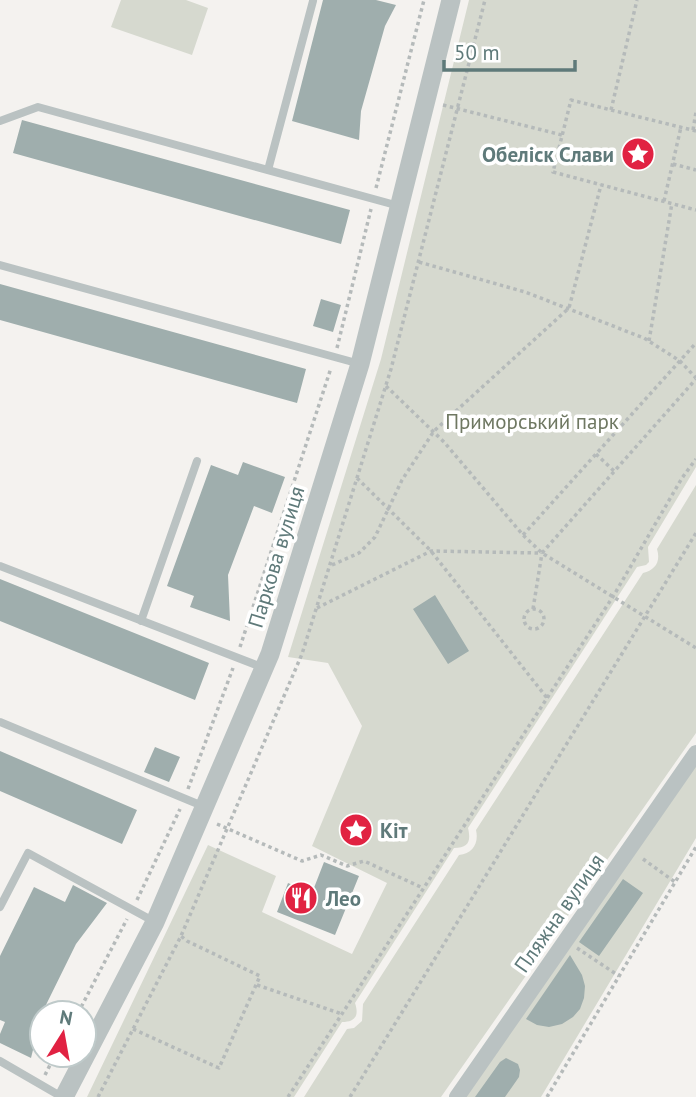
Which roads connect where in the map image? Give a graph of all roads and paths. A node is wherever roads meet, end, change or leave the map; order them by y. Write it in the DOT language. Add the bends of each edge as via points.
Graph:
graph roads {
  1 [pos="424,0"];
  2 [pos="451,0"];
  3 [pos="485,0"];
  4 [pos="637,0"];
  5 [pos="313,1"];
  6 [pos="426,101"];
  7 [pos="458,109"];
  8 [pos="611,110"];
  9 [pos="696,112"];
  10 [pos="0,121"];
  11 [pos="681,127"];
  12 [pos="695,130"];
  13 [pos="562,135"];
  14 [pos="673,164"];
  15 [pos="268,170"];
  16 [pos="696,170"];
  17 [pos="601,185"];
  18 [pos="374,199"];
  19 [pos="664,201"];
  20 [pos="672,203"];
  21 [pos="399,206"];
  22 [pos="696,210"];
  23 [pos="419,262"];
  24 [pos="0,265"];
  25 [pos="569,308"];
  26 [pos="649,341"];
  27 [pos="696,343"];
  28 [pos="334,357"];
  29 [pos="680,361"];
  30 [pos="360,364"];
  31 [pos="696,378"];
  32 [pos="386,386"];
  33 [pos="433,431"];
  34 [pos="596,454"];
  35 [pos="696,459"];
  36 [pos="197,461"];
  37 [pos="614,471"];
  38 [pos="357,478"];
  39 [pos="388,509"];
  40 [pos="696,533"];
  41 [pos="523,535"];
  42 [pos="431,551"];
  43 [pos="542,553"];
  44 [pos="0,566"];
  45 [pos="330,566"];
  46 [pos="614,595"];
  47 [pos="317,608"];
  48 [pos="533,609"];
  49 [pos="644,615"];
  50 [pos="141,621"];
  51 [pos="696,648"];
  52 [pos="237,658"];
  53 [pos="264,668"];
  54 [pos="547,698"];
  55 [pos="0,722"];
  56 [pos="696,753"];
  57 [pos="184,799"];
  58 [pos="205,807"];
  59 [pos="227,828"];
  60 [pos="696,847"];
  61 [pos="629,849"];
  62 [pos="675,882"];
  63 [pos="424,888"];
  64 [pos="0,906"];
  65 [pos="132,909"];
  66 [pos="155,922"];
  67 [pos="181,936"];
  68 [pos="565,941"];
  69 [pos="619,976"];
  70 [pos="257,985"];
  71 [pos="85,999"];
  72 [pos="342,1014"];
  73 [pos="133,1029"];
  74 [pos="0,1061"];
  75 [pos="63,1097"];
  76 [pos="98,1097"];
  77 [pos="288,1097"];
  78 [pos="350,1097"];
  79 [pos="457,1097"];
  80 [pos="547,1097"];
  1 -- 18 [label="path"];
  2 -- 6 [label="street, Паркова вулиця"];
  3 -- 7 [label="path"];
  4 -- 8 [label="path"];
  5 -- 15 [label="lane"];
  6 -- 7 [label="path"];
  6 -- 21 [label="street, Паркова вулиця"];
  7 -- 13 [label="path"];
  7 -- 23 [label="path"];
  8 -- 11 [label="path"];
  8 -- 13 [label="path" via="571,100"];
  9 -- 12 [label="path"];
  10 -- 15 [label="lane" via="38,107"];
  11 -- 12 [label="path"];
  11 -- 14 [label="path"];
  13 -- 17 [label="path" via="553,172"];
  14 -- 16 [label="path"];
  14 -- 19 [label="path"];
  15 -- 18 [label="lane"];
  17 -- 19 [label="path"];
  17 -- 25 [label="path"];
  18 -- 21 [label="lane"];
  18 -- 28 [label="path"];
  19 -- 20 [label="path"];
  20 -- 22 [label="path"];
  20 -- 26 [label="path"];
  21 -- 30 [label="street, Паркова вулиця"];
  23 -- 25 [label="path"];
  23 -- 32 [label="path"];
  24 -- 28 [label="lane"];
  25 -- 26 [label="path"];
  25 -- 33 [label="path"];
  26 -- 29 [label="path"];
  27 -- 29 [label="path"];
  28 -- 30 [label="lane"];
  28 -- 52 [label="path"];
  29 -- 31 [label="path"];
  29 -- 34 [label="path"];
  30 -- 53 [label="street, Паркова вулиця"];
  31 -- 37 [label="path"];
  32 -- 33 [label="path"];
  32 -- 38 [label="path"];
  33 -- 39 [label="path"];
  33 -- 41 [label="path"];
  34 -- 37 [label="path"];
  34 -- 41 [label="path"];
  35 -- 46 [label="path"];
  36 -- 50 [label="lane"];
  37 -- 43 [label="path"];
  38 -- 39 [label="path"];
  38 -- 45 [label="path"];
  39 -- 42 [label="path"];
  39 -- 45 [label="path" via="375,537 359,553"];
  40 -- 49 [label="path"];
  41 -- 43 [label="path"];
  42 -- 43 [label="path"];
  42 -- 47 [label="path"];
  42 -- 54 [label="path"];
  43 -- 46 [label="path"];
  43 -- 48 [label="path"];
  44 -- 50 [label="lane"];
  45 -- 47 [label="path"];
  46 -- 49 [label="path"];
  46 -- 54 [label="path"];
  47 -- 59 [label="path" via="282,706"];
  48 -- 48 [label="path" via="544,619 536,629 526,627 524,621 524,614"];
  49 -- 51 [label="path"];
  49 -- 78 [label="path"];
  50 -- 52 [label="lane"];
  52 -- 53 [label="lane"];
  52 -- 57 [label="path"];
  53 -- 58 [label="street, Паркова вулиця"];
  54 -- 63 [label="path"];
  55 -- 57 [label="lane"];
  56 -- 61 [label="street, Пляжна вулиця"];
  57 -- 58 [label="lane"];
  57 -- 65 [label="path"];
  58 -- 66 [label="street, Паркова вулиця"];
  59 -- 63 [label="path" via="302,861 321,855 346,866 364,861"];
  59 -- 67 [label="path"];
  60 -- 62 [label="path"];
  61 -- 62 [label="path"];
  61 -- 68 [label="street, Пляжна вулиця"];
  62 -- 69 [label="path"];
  63 -- 72 [label="path"];
  64 -- 65 [label="lane" via="28,853"];
  65 -- 66 [label="lane"];
  65 -- 71 [label="path"];
  66 -- 75 [label="street, Паркова вулиця"];
  67 -- 70 [label="path" via="260,976"];
  67 -- 73 [label="path"];
  68 -- 69 [label="path"];
  68 -- 79 [label="street, Пляжна вулиця"];
  69 -- 80 [label="path"];
  70 -- 72 [label="path"];
  70 -- 73 [label="path" via="219,1068"];
  72 -- 77 [label="path"];
  73 -- 76 [label="path"];
  74 -- 75 [label="lane"];
}
